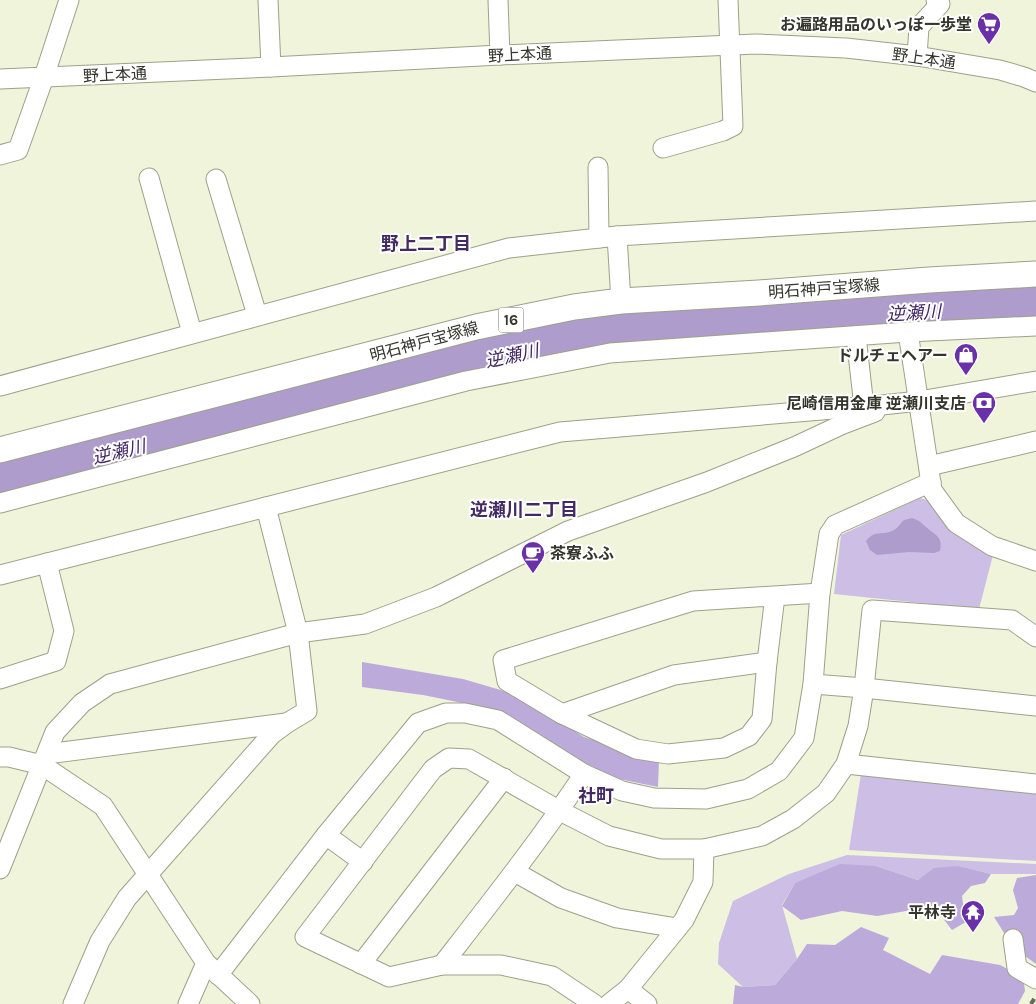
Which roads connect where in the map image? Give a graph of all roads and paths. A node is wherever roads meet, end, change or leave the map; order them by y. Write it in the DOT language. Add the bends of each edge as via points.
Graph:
graph roads {
  1 [pos="69,0"];
  2 [pos="268,0"];
  3 [pos="498,0"];
  4 [pos="728,0"];
  5 [pos="936,0"];
  6 [pos="730,45"];
  7 [pos="500,55"];
  8 [pos="917,56"];
  9 [pos="271,67"];
  10 [pos="44,77"];
  11 [pos="0,79"];
  12 [pos="1036,82"];
  13 [pos="663,148"];
  14 [pos="0,155"];
  15 [pos="598,166"];
  16 [pos="149,178"];
  17 [pos="216,179"];
  18 [pos="1036,211"];
  19 [pos="608,237"];
  20 [pos="1036,274"];
  21 [pos="621,301"];
  22 [pos="257,315"];
  23 [pos="1036,326"];
  24 [pos="908,332"];
  25 [pos="192,333"];
  26 [pos="856,336"];
  27 [pos="1036,381"];
  28 [pos="0,386"];
  29 [pos="919,400"];
  30 [pos="873,406"];
  31 [pos="1036,441"];
  32 [pos="0,450"];
  33 [pos="930,474"];
  34 [pos="0,503"];
  35 [pos="266,507"];
  36 [pos="1036,561"];
  37 [pos="47,563"];
  38 [pos="0,575"];
  39 [pos="820,593"];
  40 [pos="775,596"];
  41 [pos="298,633"];
  42 [pos="1036,637"];
  43 [pos="767,662"];
  44 [pos="0,679"];
  45 [pos="813,684"];
  46 [pos="864,688"];
  47 [pos="1036,706"];
  48 [pos="562,714"];
  49 [pos="287,723"];
  50 [pos="0,757"];
  51 [pos="44,760"];
  52 [pos="846,764"];
  53 [pos="584,774"];
  54 [pos="504,778"];
  55 [pos="1036,784"];
  56 [pos="560,811"];
  57 [pos="326,835"];
  58 [pos="704,849"];
  59 [pos="362,862"];
  60 [pos="0,869"];
  61 [pos="515,872"];
  62 [pos="148,874"];
  63 [pos="677,928"];
  64 [pos="1013,939"];
  65 [pos="361,964"];
  66 [pos="442,965"];
  67 [pos="212,969"];
  68 [pos="1036,979"];
  69 [pos="628,989"];
  70 [pos="73,1004"];
  71 [pos="188,1004"];
  72 [pos="250,1004"];
  73 [pos="594,1004"];
  74 [pos="609,1004"];
  75 [pos="647,1004"];
  1 -- 10 [label="street"];
  2 -- 9 [label="street"];
  3 -- 7 [label="street"];
  4 -- 6 [label="street"];
  5 -- 8 [label="street" via="940,4 918,27"];
  6 -- 7 [label="street, 野上本通"];
  6 -- 8 [label="street, 野上本通" via="816,46"];
  6 -- 13 [label="street" via="733,126"];
  7 -- 9 [label="street, 野上本通"];
  8 -- 12 [label="street, 野上本通" via="1000,70"];
  9 -- 10 [label="street, 野上本通"];
  10 -- 11 [label="street, 野上本通"];
  10 -- 14 [label="street" via="18,150"];
  15 -- 19 [label="street"];
  16 -- 25 [label="street"];
  17 -- 22 [label="street"];
  18 -- 19 [label="street"];
  19 -- 21 [label="street"];
  19 -- 22 [label="street" via="508,248"];
  20 -- 21 [label="main road, 明石神戸宝塚線 / 16"];
  21 -- 32 [label="main road, 明石神戸宝塚線 / 16" via="476,327"];
  22 -- 25 [label="street"];
  23 -- 24 [label="street"];
  24 -- 26 [label="street"];
  24 -- 29 [label="street"];
  25 -- 28 [label="street"];
  26 -- 30 [label="street"];
  26 -- 34 [label="street" via="610,352 466,381"];
  27 -- 29 [label="street"];
  29 -- 30 [label="street"];
  29 -- 33 [label="street"];
  30 -- 35 [label="street" via="560,432"];
  30 -- 41 [label="street" via="875,412 787,450 568,531 436,597 365,624"];
  31 -- 33 [label="street"];
  33 -- 36 [label="street" via="932,490 956,523 992,546"];
  33 -- 39 [label="street" via="835,525 829,534"];
  35 -- 37 [label="street"];
  35 -- 41 [label="street"];
  37 -- 38 [label="street"];
  37 -- 44 [label="street" via="64,630 56,662"];
  39 -- 40 [label="street"];
  39 -- 45 [label="street"];
  40 -- 43 [label="street"];
  40 -- 48 [label="street" via="693,601 503,660 507,681"];
  41 -- 49 [label="street" via="307,711"];
  41 -- 51 [label="street" via="110,684 82,703 55,732"];
  42 -- 46 [label="street" via="1012,620 872,610"];
  43 -- 48 [label="street" via="674,675"];
  43 -- 48 [label="street" via="762,719 749,736 724,748 668,754 636,749"];
  45 -- 46 [label="street"];
  45 -- 53 [label="street" via="804,738 780,771 748,789 706,799 654,798 622,791"];
  46 -- 47 [label="street"];
  46 -- 52 [label="street" via="858,726"];
  49 -- 51 [label="street"];
  49 -- 62 [label="street" via="272,734"];
  50 -- 51 [label="street"];
  51 -- 60 [label="street"];
  51 -- 62 [label="street" via="103,806"];
  52 -- 55 [label="street"];
  52 -- 58 [label="street" via="826,793 793,819 762,836"];
  53 -- 56 [label="street"];
  53 -- 57 [label="street" via="498,720 465,713 446,714 418,723"];
  54 -- 56 [label="street"];
  54 -- 59 [label="street" via="470,759 449,758 433,769"];
  54 -- 65 [label="street"];
  56 -- 58 [label="street" via="609,836 661,849"];
  56 -- 61 [label="street"];
  57 -- 59 [label="street"];
  57 -- 67 [label="street"];
  58 -- 63 [label="street" via="703,882"];
  59 -- 65 [label="street" via="305,938"];
  61 -- 63 [label="street" via="561,898 616,918"];
  61 -- 66 [label="street"];
  62 -- 67 [label="street"];
  62 -- 70 [label="street" via="100,941"];
  63 -- 69 [label="street"];
  64 -- 68 [label="street" via="1017,968"];
  65 -- 66 [label="street" via="389,977"];
  66 -- 73 [label="street" via="501,965 552,976"];
  67 -- 71 [label="street"];
  67 -- 72 [label="street"];
  69 -- 74 [label="street"];
  69 -- 75 [label="street"];
}
